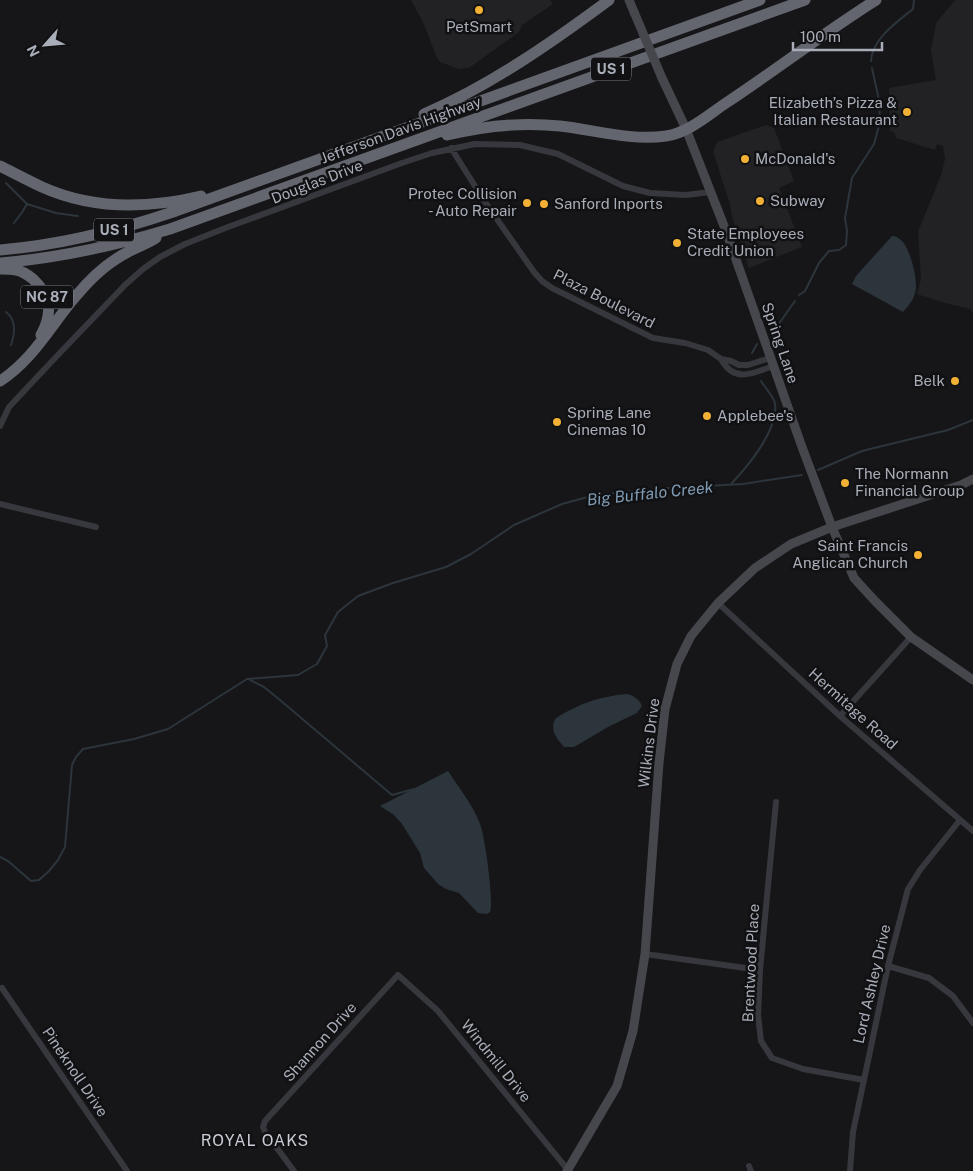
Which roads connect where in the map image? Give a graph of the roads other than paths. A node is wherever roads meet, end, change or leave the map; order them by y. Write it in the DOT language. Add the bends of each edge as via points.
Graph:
graph roads {
  1 [pos="609,0"];
  2 [pos="629,0"];
  3 [pos="760,0"];
  4 [pos="805,0"];
  5 [pos="876,0"];
  6 [pos="686,130"];
  7 [pos="378,138"];
  8 [pos="418,139"];
  9 [pos="451,148"];
  10 [pos="0,166"];
  11 [pos="712,192"];
  12 [pos="225,194"];
  13 [pos="170,229"];
  14 [pos="0,250"];
  15 [pos="0,263"];
  16 [pos="0,269"];
  17 [pos="32,351"];
  18 [pos="721,359"];
  19 [pos="772,362"];
  20 [pos="0,381"];
  21 [pos="0,426"];
  22 [pos="973,479"];
  23 [pos="0,504"];
  24 [pos="96,527"];
  25 [pos="832,527"];
  26 [pos="718,603"];
  27 [pos="911,637"];
  28 [pos="973,680"];
  29 [pos="840,716"];
  30 [pos="776,802"];
  31 [pos="960,820"];
  32 [pos="973,831"];
  33 [pos="645,954"];
  34 [pos="888,966"];
  35 [pos="760,970"];
  36 [pos="398,975"];
  37 [pos="2,988"];
  38 [pos="973,1023"];
  39 [pos="864,1080"];
  40 [pos="568,1170"];
  41 [pos="127,1171"];
  42 [pos="294,1171"];
  43 [pos="850,1171"];
  1 -- 7 [label="highway" via="503,74"];
  2 -- 6 [label="street, Spring Lane, bridge"];
  3 -- 7 [label="highway, Jefferson Davis Highway / US 1"];
  4 -- 8 [label="highway, Jefferson Davis Highway / US 1"];
  5 -- 6 [label="highway"];
  6 -- 8 [label="highway" via="668,136 647,137 524,124 491,126 434,139"];
  6 -- 11 [label="street, Spring Lane"];
  7 -- 12 [label="highway, Jefferson Davis Highway / US 1"];
  8 -- 13 [label="highway, Jefferson Davis Highway / US 1"];
  9 -- 11 [label="street, Douglas Drive" via="475,144 520,145 558,154 623,186 650,193 686,195"];
  9 -- 18 [label="street, Plaza Boulevard" via="542,281 653,338 692,345"];
  9 -- 21 [label="street, Douglas Drive" via="228,227 160,257 126,286 9,407"];
  10 -- 12 [label="highway" via="55,192 109,205 151,205"];
  11 -- 19 [label="street, Spring Lane"];
  12 -- 14 [label="highway, Jefferson Davis Highway / US 1" via="120,229"];
  13 -- 15 [label="highway, Jefferson Davis Highway / US 1" via="91,250"];
  13 -- 17 [label="highway" via="116,260 93,278"];
  16 -- 17 [label="highway, NC 87" via="26,274 48,298 46,324"];
  17 -- 20 [label="highway, NC 87" via="16,370"];
  18 -- 19 [label="street, Plaza Boulevard" via="739,365"];
  18 -- 19 [label="street, Plaza Boulevard" via="725,367 739,375 749,374"];
  19 -- 25 [label="street, Spring Lane"];
  22 -- 25 [label="street, Wilkins Drive"];
  23 -- 24 [label="street"];
  25 -- 26 [label="street, Wilkins Drive" via="792,544 755,568"];
  25 -- 27 [label="street, Spring Lane" via="854,578"];
  26 -- 29 [label="street, Hermitage Road"];
  26 -- 33 [label="street, Wilkins Drive" via="691,636 677,664 665,710"];
  27 -- 28 [label="street, Spring Lane"];
  27 -- 29 [label="street"];
  29 -- 31 [label="street, Hermitage Road"];
  30 -- 35 [label="street, Brentwood Place"];
  31 -- 32 [label="street, Hermitage Road"];
  31 -- 34 [label="street, Lord Ashley Drive" via="908,889"];
  33 -- 35 [label="street"];
  33 -- 40 [label="street, Wilkins Drive" via="632,1031 617,1086"];
  34 -- 38 [label="street" via="929,978 953,996"];
  34 -- 39 [label="street, Lord Ashley Drive"];
  35 -- 39 [label="street, Brentwood Place" via="758,1015 761,1041 772,1058 803,1070"];
  36 -- 40 [label="street, Windmill Drive" via="438,1011"];
  36 -- 42 [label="street, Shannon Drive" via="265,1121 264,1132"];
  37 -- 41 [label="street, Pineknoll Drive"];
  39 -- 43 [label="street, Lord Ashley Drive" via="853,1132"];
}
